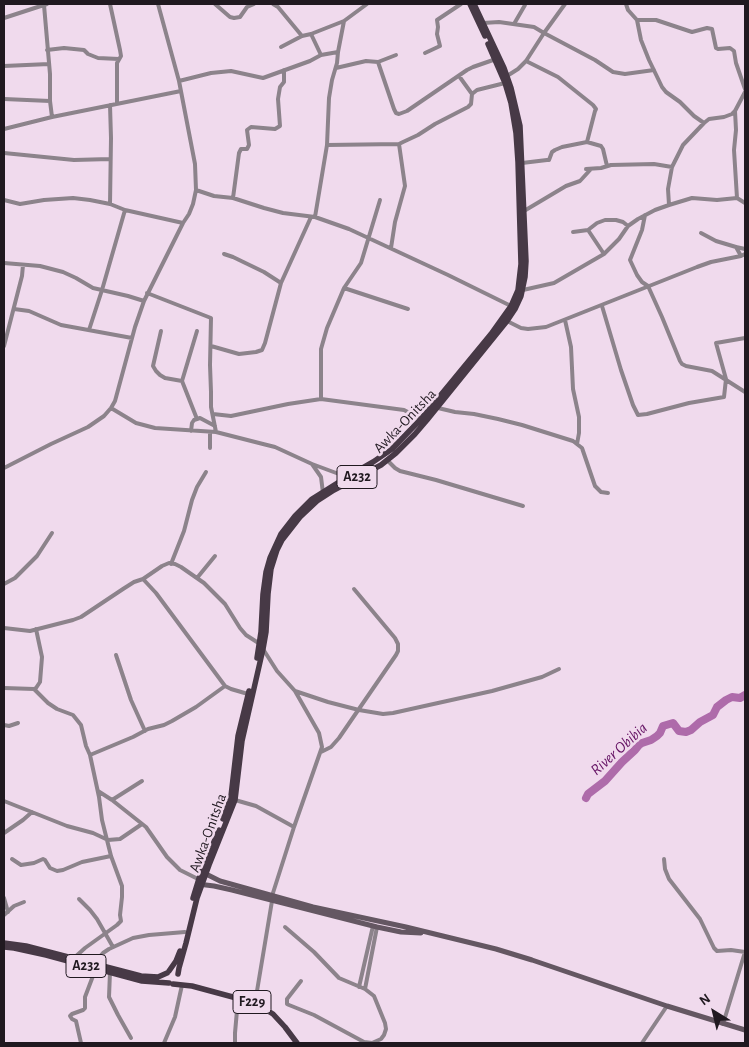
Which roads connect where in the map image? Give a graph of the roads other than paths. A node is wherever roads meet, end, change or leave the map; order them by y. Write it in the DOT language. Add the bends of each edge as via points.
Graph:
graph roads {
  1 [pos="27,4"];
  2 [pos="45,4"];
  3 [pos="110,4"];
  4 [pos="158,4"];
  5 [pos="215,4"];
  6 [pos="254,4"];
  7 [pos="273,4"];
  8 [pos="367,4"];
  9 [pos="461,4"];
  10 [pos="470,4"];
  11 [pos="474,4"];
  12 [pos="565,4"];
  13 [pos="626,4"];
  14 [pos="246,5"];
  15 [pos="525,5"];
  16 [pos="27,11"];
  17 [pos="4,18"];
  18 [pos="636,20"];
  19 [pos="344,21"];
  20 [pos="483,23"];
  21 [pos="514,24"];
  22 [pos="311,34"];
  23 [pos="544,34"];
  24 [pos="302,36"];
  25 [pos="281,47"];
  26 [pos="47,50"];
  27 [pos="338,52"];
  28 [pos="425,53"];
  29 [pos="321,55"];
  30 [pos="396,55"];
  31 [pos="119,58"];
  32 [pos="496,59"];
  33 [pos="526,61"];
  34 [pos="378,62"];
  35 [pos="49,64"];
  36 [pos="4,66"];
  37 [pos="336,68"];
  38 [pos="284,70"];
  39 [pos="654,70"];
  40 [pos="459,76"];
  41 [pos="507,76"];
  42 [pos="179,81"];
  43 [pos="505,83"];
  44 [pos="745,90"];
  45 [pos="181,91"];
  46 [pos="472,94"];
  47 [pos="4,99"];
  48 [pos="50,101"];
  49 [pos="117,104"];
  50 [pos="110,105"];
  51 [pos="735,110"];
  52 [pos="52,117"];
  53 [pos="704,123"];
  54 [pos="4,129"];
  55 [pos="587,142"];
  56 [pos="399,144"];
  57 [pos="327,145"];
  58 [pos="4,153"];
  59 [pos="110,159"];
  60 [pos="522,163"];
  61 [pos="607,166"];
  62 [pos="672,167"];
  63 [pos="591,168"];
  64 [pos="586,169"];
  65 [pos="196,190"];
  66 [pos="233,198"];
  67 [pos="4,200"];
  68 [pos="380,200"];
  69 [pos="742,200"];
  70 [pos="110,204"];
  71 [pos="669,204"];
  72 [pos="125,210"];
  73 [pos="524,211"];
  74 [pos="645,215"];
  75 [pos="313,217"];
  76 [pos="183,223"];
  77 [pos="628,226"];
  78 [pos="588,230"];
  79 [pos="573,232"];
  80 [pos="701,234"];
  81 [pos="368,237"];
  82 [pos="736,247"];
  83 [pos="391,248"];
  84 [pos="745,249"];
  85 [pos="224,254"];
  86 [pos="604,254"];
  87 [pos="745,254"];
  88 [pos="740,256"];
  89 [pos="4,264"];
  90 [pos="22,265"];
  91 [pos="281,283"];
  92 [pos="648,286"];
  93 [pos="344,288"];
  94 [pos="102,290"];
  95 [pos="523,290"];
  96 [pos="147,293"];
  97 [pos="144,300"];
  98 [pos="602,306"];
  99 [pos="513,307"];
  100 [pos="14,309"];
  101 [pos="408,309"];
  102 [pos="566,320"];
  103 [pos="507,321"];
  104 [pos="89,330"];
  105 [pos="161,331"];
  106 [pos="197,331"];
  107 [pos="132,338"];
  108 [pos="745,338"];
  109 [pos="4,346"];
  110 [pos="211,346"];
  111 [pos="726,379"];
  112 [pos="182,381"];
  113 [pos="745,392"];
  114 [pos="321,399"];
  115 [pos="111,408"];
  116 [pos="438,408"];
  117 [pos="213,414"];
  118 [pos="197,419"];
  119 [pos="421,419"];
  120 [pos="215,426"];
  121 [pos="191,431"];
  122 [pos="210,432"];
  123 [pos="216,432"];
  124 [pos="577,444"];
  125 [pos="210,448"];
  126 [pos="387,460"];
  127 [pos="312,464"];
  128 [pos="4,468"];
  129 [pos="206,472"];
  130 [pos="347,477"];
  131 [pos="354,479"];
  132 [pos="608,493"];
  133 [pos="323,494"];
  134 [pos="523,506"];
  135 [pos="52,533"];
  136 [pos="215,556"];
  137 [pos="171,564"];
  138 [pos="197,578"];
  139 [pos="143,579"];
  140 [pos="4,584"];
  141 [pos="354,589"];
  142 [pos="4,628"];
  143 [pos="36,629"];
  144 [pos="261,646"];
  145 [pos="116,655"];
  146 [pos="559,669"];
  147 [pos="225,686"];
  148 [pos="4,688"];
  149 [pos="34,689"];
  150 [pos="295,691"];
  151 [pos="248,694"];
  152 [pos="358,710"];
  153 [pos="18,724"];
  154 [pos="4,725"];
  155 [pos="145,731"];
  156 [pos="321,752"];
  157 [pos="90,755"];
  158 [pos="142,781"];
  159 [pos="98,791"];
  160 [pos="112,800"];
  161 [pos="235,800"];
  162 [pos="4,801"];
  163 [pos="32,812"];
  164 [pos="142,824"];
  165 [pos="294,826"];
  166 [pos="4,833"];
  167 [pos="108,840"];
  168 [pos="111,856"];
  169 [pos="12,859"];
  170 [pos="664,859"];
  171 [pos="203,873"];
  172 [pos="199,883"];
  173 [pos="4,898"];
  174 [pos="272,898"];
  175 [pos="79,899"];
  176 [pos="24,902"];
  177 [pos="6,913"];
  178 [pos="375,926"];
  179 [pos="284,927"];
  180 [pos="185,932"];
  181 [pos="105,933"];
  182 [pos="432,933"];
  183 [pos="4,942"];
  184 [pos="4,947"];
  185 [pos="113,947"];
  186 [pos="745,952"];
  187 [pos="74,958"];
  188 [pos="95,966"];
  189 [pos="110,972"];
  190 [pos="168,972"];
  191 [pos="178,975"];
  192 [pos="302,981"];
  193 [pos="171,984"];
  194 [pos="182,985"];
  195 [pos="192,986"];
  196 [pos="359,987"];
  197 [pos="365,989"];
  198 [pos="238,999"];
  199 [pos="255,1003"];
  200 [pos="667,1006"];
  201 [pos="723,1024"];
  202 [pos="745,1030"];
  203 [pos="131,1038"];
  204 [pos="81,1043"];
  205 [pos="164,1043"];
  206 [pos="235,1043"];
  207 [pos="297,1043"];
  208 [pos="642,1043"];
  1 -- 16 [label="street"];
  2 -- 16 [label="street"];
  2 -- 26 [label="street"];
  3 -- 31 [label="street"];
  4 -- 42 [label="street"];
  5 -- 14 [label="street" via="234,18 240,17"];
  6 -- 14 [label="street"];
  7 -- 24 [label="street"];
  8 -- 19 [label="street"];
  9 -- 28 [label="street" via="437,20 440,46"];
  10 -- 32 [label="main road, Awka-Onitsha / A232"];
  11 -- 20 [label="main road, Awka-Onitsha / A232"];
  12 -- 23 [label="street"];
  13 -- 18 [label="street"];
  15 -- 21 [label="street"];
  16 -- 17 [label="street"];
  18 -- 39 [label="street"];
  18 -- 44 [label="street" via="656,20 692,32 712,29 716,48 734,50"];
  19 -- 22 [label="street"];
  19 -- 27 [label="street"];
  20 -- 21 [label="street"];
  20 -- 41 [label="main road, Awka-Onitsha / A232"];
  21 -- 23 [label="street" via="534,27"];
  22 -- 24 [label="street"];
  22 -- 29 [label="street"];
  23 -- 33 [label="street"];
  23 -- 39 [label="street" via="613,72 625,74"];
  24 -- 25 [label="street"];
  26 -- 31 [label="street" via="84,50 98,58"];
  26 -- 35 [label="street"];
  27 -- 29 [label="street"];
  27 -- 37 [label="street"];
  29 -- 38 [label="street"];
  30 -- 34 [label="street"];
  31 -- 49 [label="street"];
  32 -- 40 [label="street"];
  32 -- 43 [label="main road, Awka-Onitsha / A232"];
  33 -- 41 [label="street"];
  33 -- 55 [label="street" via="558,77 596,109"];
  34 -- 37 [label="street" via="366,61"];
  34 -- 40 [label="street" via="396,114 407,111"];
  35 -- 36 [label="street"];
  35 -- 48 [label="street"];
  37 -- 57 [label="street" via="329,98"];
  38 -- 42 [label="street" via="263,78 231,71"];
  38 -- 66 [label="street" via="278,99 280,126 275,129 251,126 247,130 249,145 239,153"];
  39 -- 53 [label="street" via="666,92"];
  40 -- 46 [label="street"];
  41 -- 60 [label="main road, Awka-Onitsha / A232" via="519,119"];
  42 -- 45 [label="street"];
  43 -- 46 [label="street"];
  43 -- 99 [label="main road, Awka-Onitsha / A232" via="516,133 518,162 521,273"];
  44 -- 51 [label="street"];
  45 -- 49 [label="street"];
  45 -- 65 [label="street" via="195,164"];
  46 -- 56 [label="street" via="468,107"];
  47 -- 48 [label="street"];
  48 -- 52 [label="street"];
  49 -- 50 [label="street"];
  50 -- 52 [label="street"];
  50 -- 59 [label="street"];
  51 -- 53 [label="street"];
  51 -- 69 [label="street" via="734,150"];
  52 -- 54 [label="street"];
  53 -- 62 [label="street" via="683,145"];
  55 -- 60 [label="street" via="555,150 549,160"];
  55 -- 61 [label="street" via="601,146"];
  56 -- 57 [label="street"];
  56 -- 83 [label="street" via="406,186"];
  57 -- 75 [label="street"];
  58 -- 59 [label="street" via="74,160"];
  59 -- 70 [label="street"];
  60 -- 73 [label="main road, Awka-Onitsha / A232"];
  61 -- 62 [label="street" via="654,164"];
  61 -- 63 [label="street"];
  62 -- 71 [label="street"];
  63 -- 64 [label="street"];
  63 -- 73 [label="street" via="580,181"];
  65 -- 66 [label="street"];
  65 -- 76 [label="street"];
  66 -- 75 [label="street" via="264,208"];
  67 -- 70 [label="street" via="20,204 73,198"];
  68 -- 81 [label="street"];
  69 -- 71 [label="street" via="692,198"];
  70 -- 72 [label="street"];
  71 -- 74 [label="street"];
  72 -- 76 [label="street"];
  72 -- 94 [label="street"];
  73 -- 95 [label="main road, Awka-Onitsha / A232" via="526,261"];
  74 -- 77 [label="street"];
  74 -- 92 [label="street" via="630,260 637,275"];
  75 -- 81 [label="street"];
  75 -- 91 [label="street"];
  76 -- 96 [label="street"];
  77 -- 78 [label="street" via="616,220 605,220"];
  77 -- 86 [label="street"];
  78 -- 79 [label="street"];
  78 -- 86 [label="street"];
  80 -- 82 [label="street"];
  81 -- 83 [label="street"];
  81 -- 93 [label="street" via="361,263"];
  82 -- 84 [label="street"];
  82 -- 88 [label="street"];
  83 -- 99 [label="street"];
  85 -- 91 [label="street"];
  86 -- 95 [label="street" via="554,283"];
  87 -- 88 [label="street"];
  88 -- 92 [label="street" via="697,266"];
  89 -- 90 [label="street"];
  90 -- 94 [label="street" via="63,272"];
  90 -- 100 [label="street"];
  91 -- 110 [label="street" via="262,350 239,354"];
  92 -- 98 [label="street"];
  92 -- 111 [label="street" via="682,364 712,371"];
  93 -- 101 [label="street"];
  93 -- 114 [label="street" via="321,349"];
  94 -- 97 [label="street"];
  94 -- 104 [label="street"];
  95 -- 99 [label="main road, Awka-Onitsha / A232"];
  96 -- 97 [label="street"];
  96 -- 110 [label="street" via="209,316"];
  97 -- 107 [label="street"];
  98 -- 102 [label="street"];
  98 -- 111 [label="street" via="638,414 724,397"];
  99 -- 103 [label="main road, Awka-Onitsha / A232"];
  99 -- 119 [label="main road, Awka-Onitsha / A232"];
  100 -- 104 [label="street" via="29,311 61,325"];
  100 -- 109 [label="street"];
  102 -- 103 [label="street" via="533,329 521,328"];
  102 -- 124 [label="street" via="578,417"];
  103 -- 116 [label="main road, Awka-Onitsha / A232"];
  104 -- 107 [label="street"];
  105 -- 112 [label="street" via="154,366 156,371 165,378"];
  106 -- 112 [label="street"];
  107 -- 115 [label="street" via="116,401"];
  108 -- 111 [label="street" via="716,343"];
  110 -- 117 [label="street"];
  111 -- 113 [label="street"];
  112 -- 118 [label="street"];
  114 -- 117 [label="street" via="231,416"];
  114 -- 119 [label="street" via="404,410"];
  115 -- 121 [label="street" via="136,423"];
  115 -- 128 [label="street" via="88,427"];
  116 -- 124 [label="street" via="522,425"];
  116 -- 126 [label="main road, Awka-Onitsha / A232"];
  117 -- 120 [label="street"];
  118 -- 120 [label="street"];
  118 -- 121 [label="street"];
  119 -- 130 [label="main road, Awka-Onitsha / A232" via="392,449"];
  120 -- 123 [label="street"];
  121 -- 122 [label="street"];
  122 -- 123 [label="street"];
  122 -- 125 [label="street"];
  123 -- 127 [label="street" via="275,447"];
  124 -- 132 [label="street" via="585,454 595,486"];
  126 -- 131 [label="main road, Awka-Onitsha / A232"];
  126 -- 134 [label="street" via="400,471"];
  127 -- 130 [label="street"];
  127 -- 133 [label="street" via="321,477"];
  129 -- 137 [label="street" via="192,500"];
  130 -- 131 [label="street"];
  130 -- 133 [label="main road, Awka-Onitsha / A232"];
  131 -- 133 [label="main road, Awka-Onitsha / A232"];
  133 -- 144 [label="main road, Awka-Onitsha / A232" via="312,499 295,516 281,534 268,563"];
  135 -- 140 [label="street" via="24,570"];
  136 -- 138 [label="street"];
  137 -- 138 [label="street"];
  137 -- 139 [label="street"];
  138 -- 144 [label="street" via="225,604 246,635"];
  139 -- 143 [label="street" via="81,617"];
  139 -- 147 [label="street"];
  141 -- 152 [label="street" via="398,644 396,656"];
  142 -- 143 [label="street"];
  143 -- 149 [label="street" via="42,657 40,682"];
  144 -- 150 [label="street"];
  144 -- 151 [label="main road, Awka-Onitsha / A232"];
  144 -- 161 [label="main road, Awka-Onitsha / A232" via="242,741"];
  145 -- 155 [label="street"];
  146 -- 152 [label="street" via="492,691 393,713"];
  147 -- 151 [label="street"];
  147 -- 155 [label="street" via="172,721"];
  148 -- 149 [label="street"];
  149 -- 157 [label="street" via="48,702 70,712 78,720"];
  150 -- 152 [label="street"];
  150 -- 156 [label="street" via="319,733"];
  151 -- 171 [label="main road, Awka-Onitsha / A232" via="238,736 231,796"];
  152 -- 156 [label="street" via="339,738"];
  153 -- 154 [label="street"];
  155 -- 157 [label="street"];
  156 -- 165 [label="street"];
  157 -- 159 [label="street"];
  158 -- 160 [label="street"];
  159 -- 160 [label="street"];
  159 -- 167 [label="street"];
  160 -- 164 [label="street"];
  161 -- 165 [label="street" via="256,806"];
  161 -- 171 [label="main road, Awka-Onitsha / A232"];
  162 -- 163 [label="street"];
  163 -- 166 [label="street"];
  163 -- 167 [label="street"];
  164 -- 167 [label="street" via="120,839"];
  164 -- 172 [label="street" via="167,857"];
  165 -- 174 [label="street"];
  167 -- 168 [label="street"];
  168 -- 169 [label="street" via="57,871 50,868 45,860 21,865"];
  168 -- 181 [label="street" via="122,886 121,921"];
  170 -- 186 [label="street" via="668,880 700,920 714,948 717,951"];
  171 -- 172 [label="main road, Awka-Onitsha / A232"];
  171 -- 174 [label="main road"];
  172 -- 174 [label="main road"];
  172 -- 180 [label="main road, Awka-Onitsha / A232"];
  172 -- 191 [label="main road, Awka-Onitsha / A232"];
  173 -- 177 [label="street"];
  174 -- 178 [label="main road"];
  174 -- 182 [label="main road"];
  174 -- 199 [label="street"];
  175 -- 181 [label="street"];
  176 -- 177 [label="street"];
  178 -- 182 [label="main road"];
  178 -- 196 [label="street"];
  178 -- 197 [label="street"];
  179 -- 196 [label="street" via="340,978"];
  180 -- 185 [label="street" via="149,934"];
  180 -- 190 [label="main road, Awka-Onitsha / A232" via="179,955"];
  181 -- 185 [label="street"];
  181 -- 187 [label="street"];
  182 -- 200 [label="main road" via="532,960"];
  183 -- 187 [label="main road, A232"];
  184 -- 188 [label="main road, A232"];
  185 -- 188 [label="street" via="103,953"];
  186 -- 201 [label="street"];
  187 -- 188 [label="main road, A232"];
  188 -- 189 [label="main road, A232"];
  188 -- 190 [label="main road, A232" via="141,976 158,977"];
  188 -- 204 [label="street" via="85,997 85,1008 70,1016 76,1021"];
  189 -- 193 [label="main road, A232" via="142,981"];
  189 -- 203 [label="street" via="110,997"];
  190 -- 191 [label="main road" via="174,971"];
  190 -- 193 [label="main road" via="165,977"];
  191 -- 193 [label="main road" via="177,982"];
  191 -- 195 [label="main road, F229"];
  192 -- 197 [label="street" via="287,998 287,1004 372,1043 384,1035 386,1024 374,996"];
  193 -- 194 [label="main road, F229"];
  194 -- 195 [label="main road, F229"];
  194 -- 205 [label="street"];
  195 -- 198 [label="main road, F229"];
  196 -- 197 [label="street"];
  198 -- 199 [label="main road, F229"];
  198 -- 206 [label="street"];
  199 -- 207 [label="main road, F229" via="273,1014"];
  200 -- 201 [label="main road"];
  200 -- 208 [label="street"];
  201 -- 202 [label="main road"];
}
